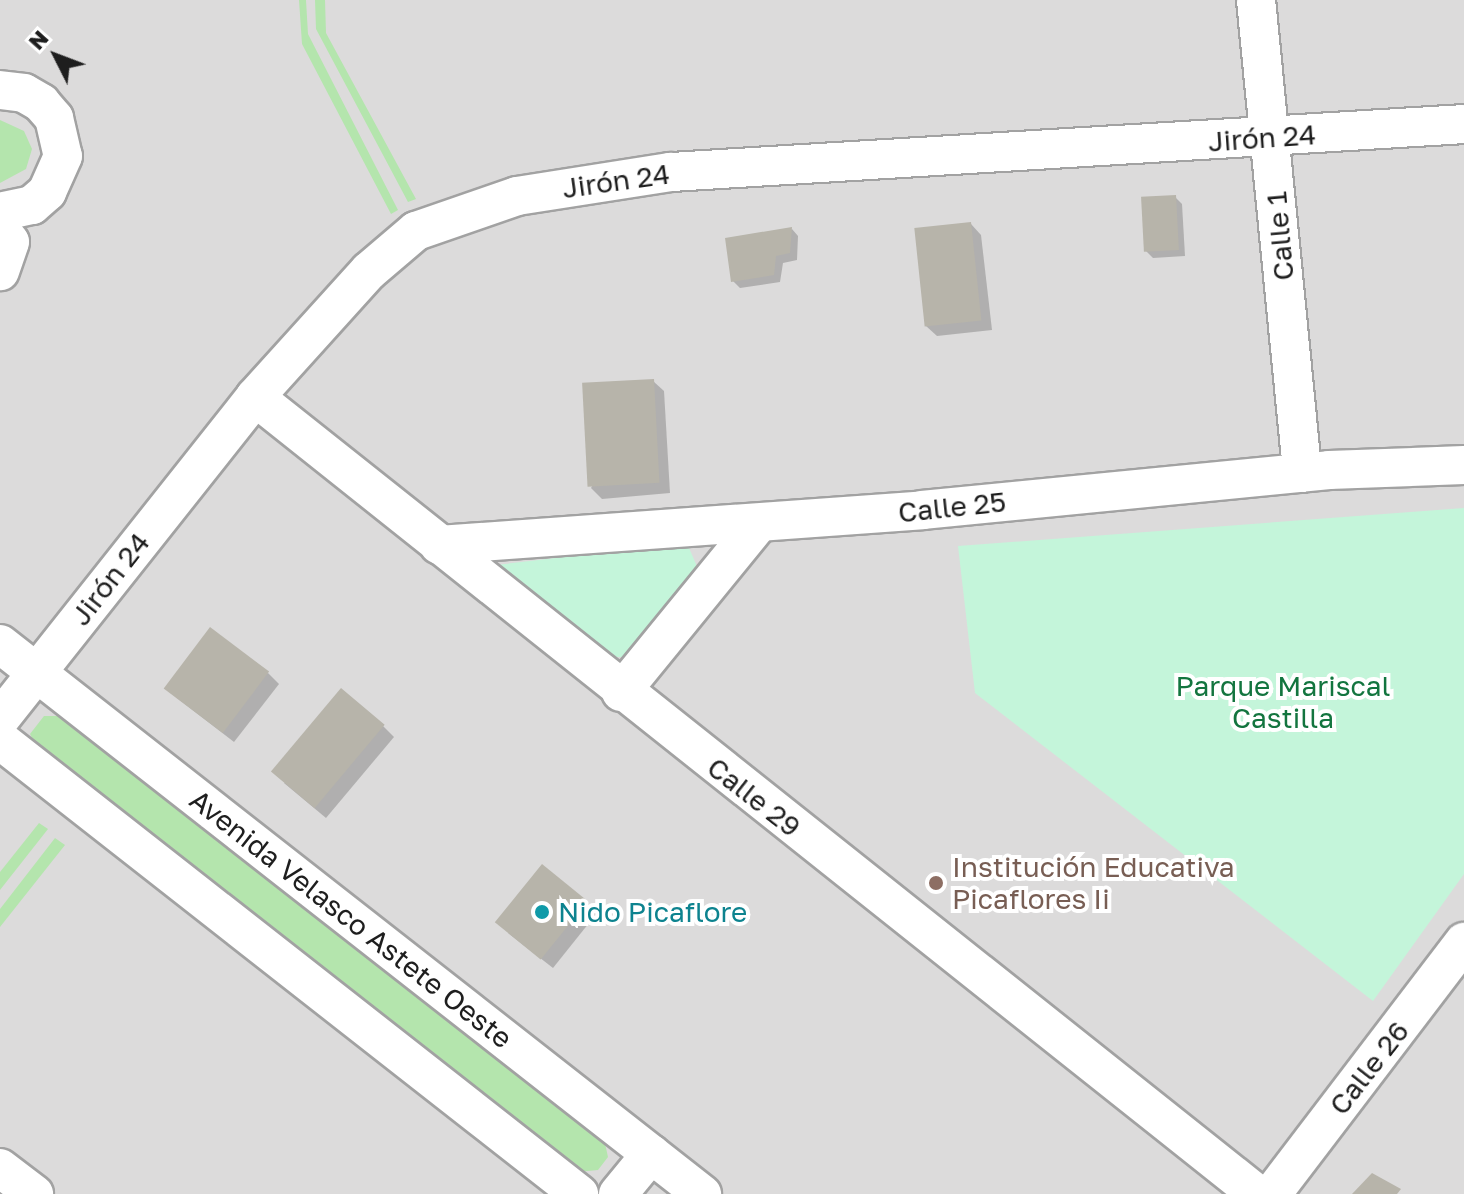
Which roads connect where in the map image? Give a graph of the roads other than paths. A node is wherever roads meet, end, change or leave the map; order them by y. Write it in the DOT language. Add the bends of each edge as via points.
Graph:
graph roads {
  1 [pos="1256,0"];
  2 [pos="0,90"];
  3 [pos="1464,124"];
  4 [pos="1271,138"];
  5 [pos="3,239"];
  6 [pos="255,397"];
  7 [pos="1464,465"];
  8 [pos="1302,473"];
  9 [pos="759,523"];
  10 [pos="439,545"];
  11 [pos="0,644"];
  12 [pos="36,673"];
  13 [pos="621,692"];
  14 [pos="0,719"];
  15 [pos="0,740"];
  16 [pos="1464,942"];
  17 [pos="651,1154"];
  18 [pos="0,1168"];
  19 [pos="34,1194"];
  20 [pos="579,1194"];
  21 [pos="618,1194"];
  22 [pos="702,1194"];
  23 [pos="1257,1194"];
  24 [pos="1272,1194"];
  1 -- 4 [label="street, Calle 1"];
  2 -- 5 [label="street" via="24,93 41,103 54,118 63,156 47,192"];
  3 -- 4 [label="street, Jirón 24"];
  4 -- 6 [label="street, Jirón 24" via="671,172 517,196 416,231 369,271"];
  4 -- 8 [label="street, Calle 1"];
  6 -- 10 [label="street, Calle 29"];
  6 -- 12 [label="street, Jirón 24"];
  7 -- 8 [label="street, Calle 25"];
  8 -- 9 [label="street, Calle 25"];
  9 -- 10 [label="street, Calle 25"];
  9 -- 13 [label="street"];
  10 -- 13 [label="street, Calle 29"];
  11 -- 12 [label="street, Avenida Velasco Astete Oeste"];
  12 -- 14 [label="street, Jirón 24"];
  12 -- 17 [label="street, Avenida Velasco Astete Oeste"];
  13 -- 23 [label="street, Calle 29"];
  15 -- 20 [label="street"];
  16 -- 24 [label="street, Calle 26"];
  17 -- 21 [label="street"];
  17 -- 22 [label="street, Avenida Velasco Astete Oeste"];
  18 -- 19 [label="street"];
}
